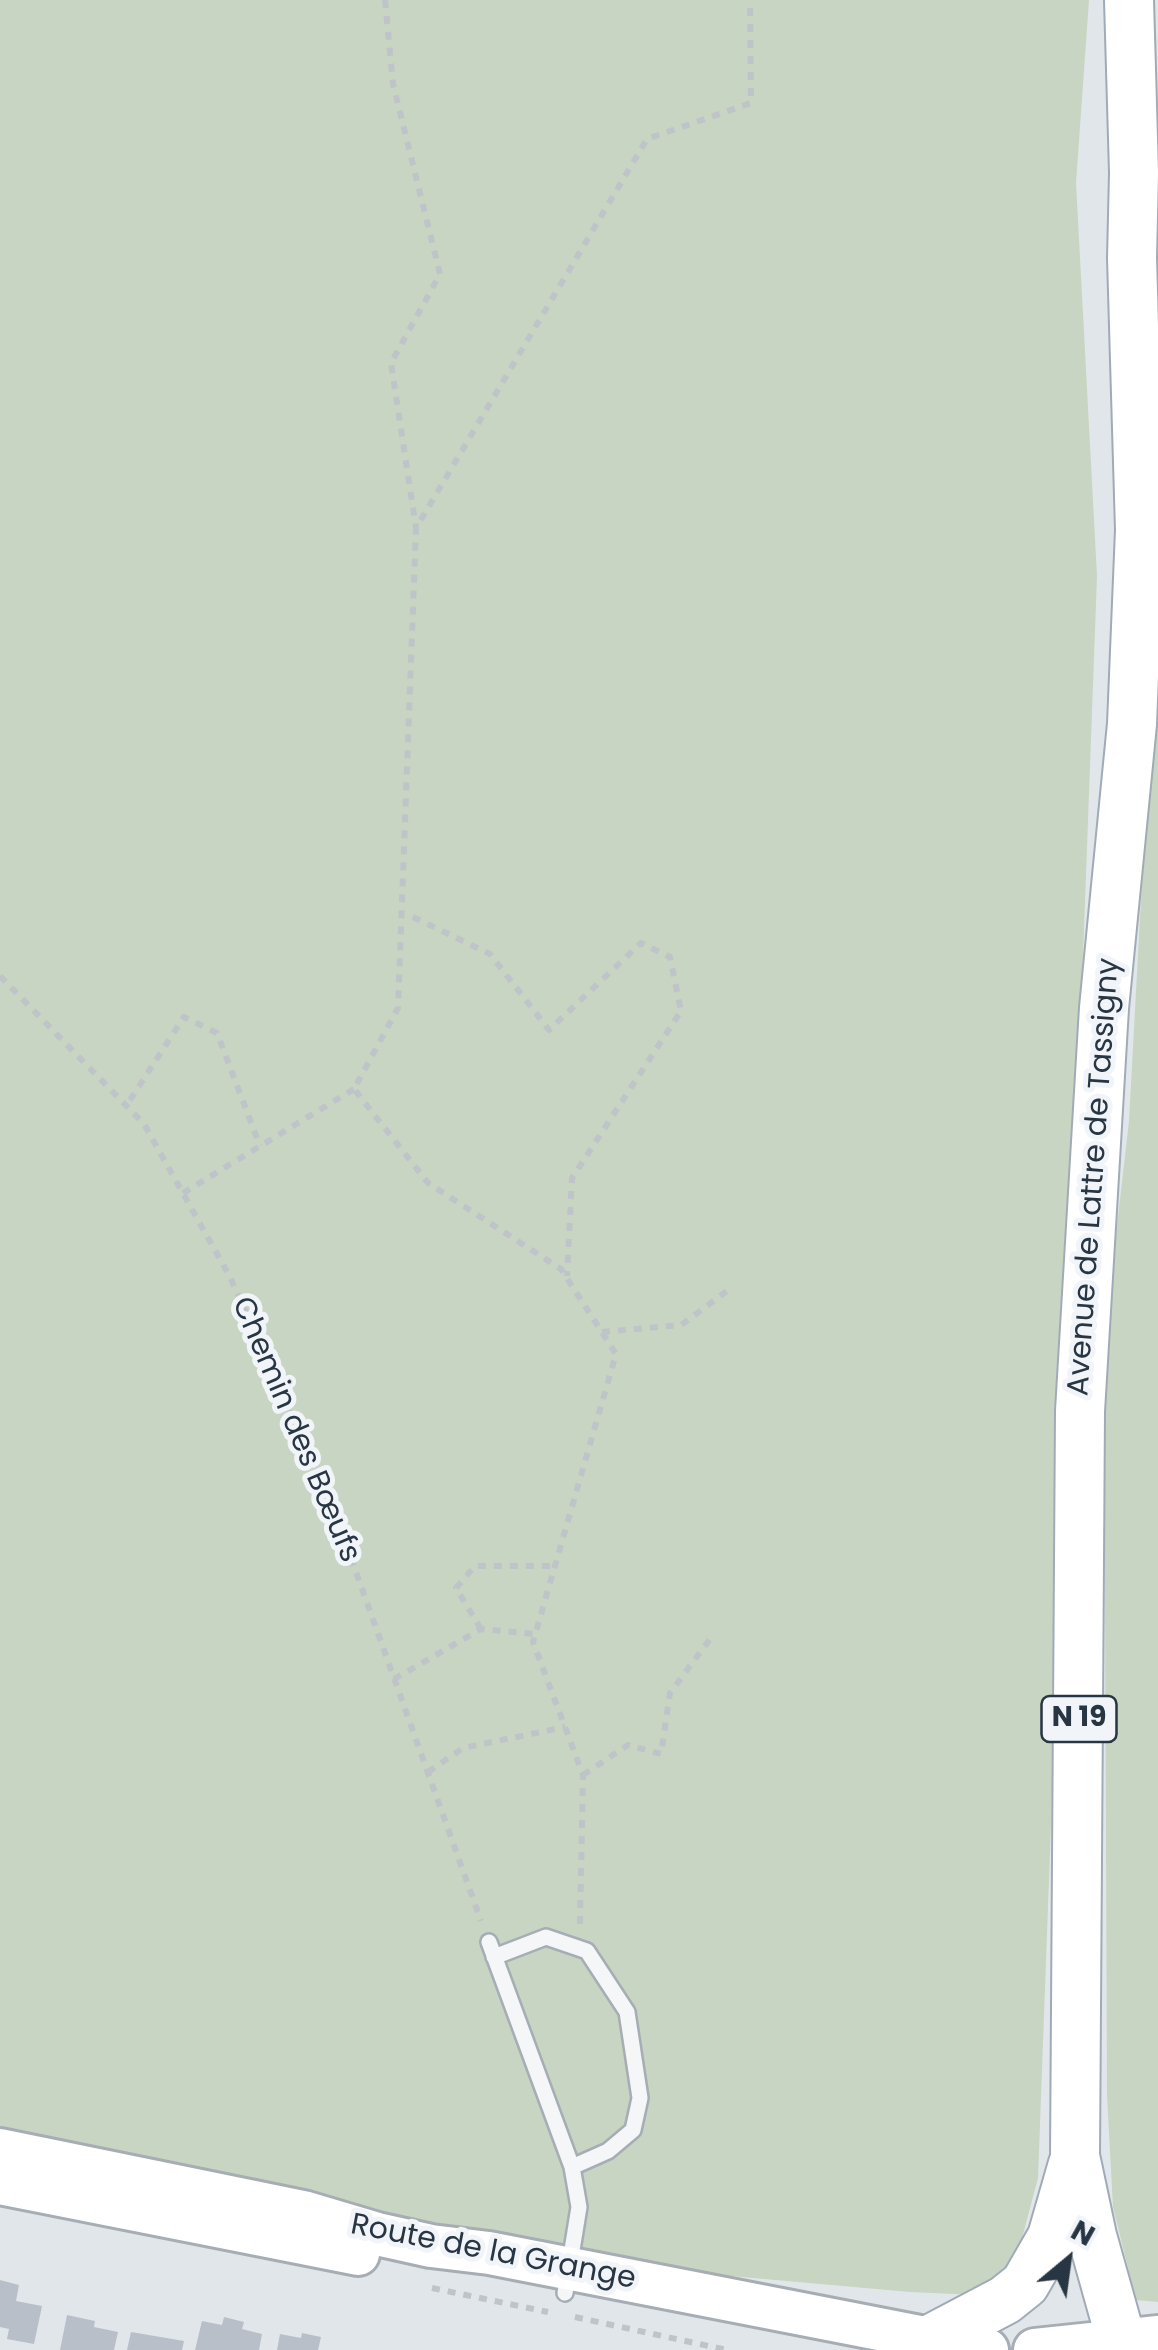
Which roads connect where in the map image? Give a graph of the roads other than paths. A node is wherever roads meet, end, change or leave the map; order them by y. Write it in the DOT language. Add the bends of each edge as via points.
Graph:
graph roads {
  1 [pos="1129,0"];
  2 [pos="0,2150"];
  3 [pos="1075,2156"];
  4 [pos="572,2167"];
  5 [pos="0,2183"];
  6 [pos="566,2281"];
  7 [pos="1134,2343"];
  8 [pos="930,2344"];
  9 [pos="834,2350"];
  10 [pos="987,2350"];
  11 [pos="1034,2350"];
  1 -- 3 [label="main road, Avenue de Lattre de Tassigny / N 19" via="1140,530 1132,724 1104,1008 1080,1411"];
  2 -- 6 [label="main road, Route de la Grange" via="302,2212"];
  3 -- 7 [label="main road, Avenue de Lattre de Tassigny / N 19" via="1092,2236"];
  3 -- 8 [label="main road" via="1052,2237 1025,2284"];
  4 -- 4 [label="lane" via="492,1949 546,1937 588,1951 627,2012 640,2098 633,2130"];
  4 -- 6 [label="lane" via="579,2207"];
  5 -- 6 [label="main road, Route de la Grange"];
  6 -- 8 [label="main road, Route de la Grange"];
  6 -- 9 [label="main road, Route de la Grange" via="605,2304 703,2318"];
  7 -- 11 [label="main road"];
  8 -- 10 [label="main road, Route de la Grange"];
}
